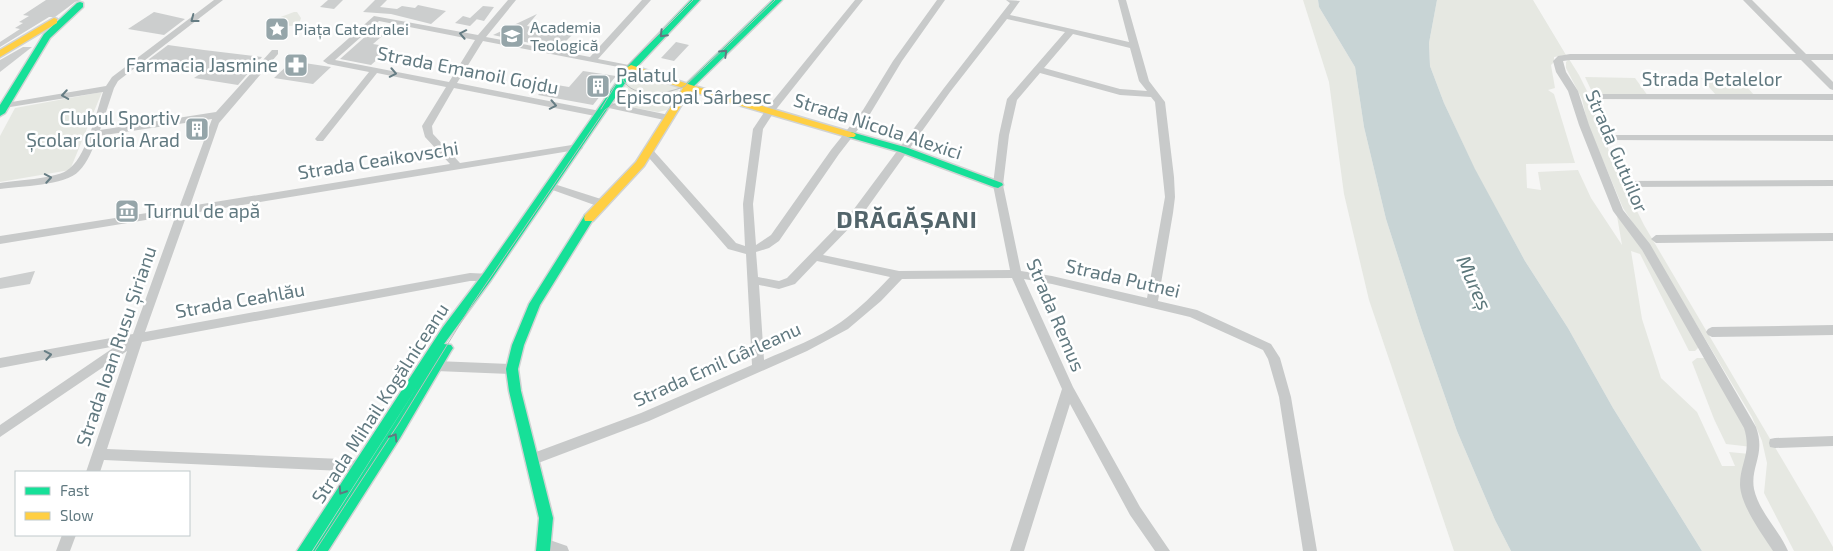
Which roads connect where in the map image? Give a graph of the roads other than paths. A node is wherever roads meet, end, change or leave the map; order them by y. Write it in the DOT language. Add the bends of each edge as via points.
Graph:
graph roads {
  1 [pos="218,0"];
  2 [pos="512,0"];
  3 [pos="647,0"];
  4 [pos="696,0"];
  5 [pos="778,0"];
  6 [pos="859,0"];
  7 [pos="941,0"];
  8 [pos="1122,0"];
  9 [pos="1747,0"];
  10 [pos="1013,1"];
  11 [pos="85,3"];
  12 [pos="1005,16"];
  13 [pos="1071,31"];
  14 [pos="481,37"];
  15 [pos="1135,46"];
  16 [pos="12,47"];
  17 [pos="37,50"];
  18 [pos="274,52"];
  19 [pos="0,54"];
  20 [pos="1804,57"];
  21 [pos="1833,57"];
  22 [pos="592,60"];
  23 [pos="631,68"];
  24 [pos="1037,69"];
  25 [pos="375,70"];
  26 [pos="451,85"];
  27 [pos="688,87"];
  28 [pos="1833,87"];
  29 [pos="109,88"];
  30 [pos="1154,94"];
  31 [pos="1592,97"];
  32 [pos="1833,97"];
  33 [pos="2,109"];
  34 [pos="603,109"];
  35 [pos="770,110"];
  36 [pos="219,115"];
  37 [pos="669,118"];
  38 [pos="850,133"];
  39 [pos="93,134"];
  40 [pos="1606,138"];
  41 [pos="1833,138"];
  42 [pos="320,139"];
  43 [pos="578,147"];
  44 [pos="904,150"];
  45 [pos="648,151"];
  46 [pos="456,165"];
  47 [pos="1626,184"];
  48 [pos="1833,184"];
  49 [pos="998,185"];
  50 [pos="0,186"];
  51 [pos="551,186"];
  52 [pos="600,204"];
  53 [pos="184,209"];
  54 [pos="1833,237"];
  55 [pos="1656,239"];
  56 [pos="0,240"];
  57 [pos="751,250"];
  58 [pos="816,257"];
  59 [pos="1016,274"];
  60 [pos="899,275"];
  61 [pos="488,277"];
  62 [pos="753,280"];
  63 [pos="1152,303"];
  64 [pos="1833,330"];
  65 [pos="1712,332"];
  66 [pos="137,338"];
  67 [pos="0,364"];
  68 [pos="436,366"];
  69 [pos="758,366"];
  70 [pos="512,369"];
  71 [pos="1068,389"];
  72 [pos="0,432"];
  73 [pos="1833,441"];
  74 [pos="1775,443"];
  75 [pos="100,454"];
  76 [pos="532,459"];
  77 [pos="359,466"];
  78 [pos="375,466"];
  79 [pos="93,471"];
  80 [pos="69,536"];
  81 [pos="543,548"];
  82 [pos="63,551"];
  83 [pos="304,551"];
  84 [pos="320,551"];
  85 [pos="562,551"];
  86 [pos="1017,551"];
  87 [pos="1163,551"];
  88 [pos="1310,551"];
  89 [pos="1780,551"];
  1 -- 29 [label="street, one-way" via="115,79"];
  2 -- 14 [label="street"];
  3 -- 22 [label="street"];
  4 -- 23 [label="street, Strada Mihail Kogălniceanu, one-way"];
  27 -- 5 [label="street, one-way"];
  6 -- 35 [label="street"];
  7 -- 38 [label="street"];
  8 -- 15 [label="street"];
  9 -- 20 [label="street"];
  10 -- 12 [label="street"];
  11 -- 16 [label="street"];
  11 -- 17 [label="street" via="55,28"];
  12 -- 13 [label="street"];
  12 -- 44 [label="street"];
  13 -- 15 [label="street"];
  13 -- 24 [label="street, Strada Remus"];
  14 -- 22 [label="street"];
  14 -- 25 [label="street, Strada Emanoil Gojdu, one-way" via="377,18 328,61"];
  14 -- 26 [label="street"];
  15 -- 30 [label="street" via="1144,81"];
  16 -- 17 [label="street" via="32,41"];
  16 -- 19 [label="street"];
  17 -- 33 [label="street"];
  18 -- 36 [label="street, Strada Ioan Rusu Șirianu"];
  20 -- 21 [label="street"];
  20 -- 28 [label="street"];
  20 -- 89 [label="street, Strada Gutuilor" via="1570,57 1561,58 1557,65 1574,91 1584,126 1618,211 1646,247 1750,427 1755,449 1746,486"];
  22 -- 23 [label="street"];
  23 -- 27 [label="street, Strada Nicola Alexici"];
  23 -- 34 [label="street, Strada Mihail Kogălniceanu"];
  24 -- 30 [label="street" via="1120,92"];
  24 -- 49 [label="street, Strada Remus" via="1012,99"];
  25 -- 26 [label="street, Strada Emanoil Gojdu, one-way"];
  25 -- 42 [label="street"];
  26 -- 34 [label="street, Strada Emanoil Gojdu, one-way"];
  26 -- 46 [label="street" via="426,130"];
  27 -- 35 [label="street, Strada Nicola Alexici"];
  27 -- 37 [label="street"];
  29 -- 33 [label="street, one-way"];
  29 -- 39 [label="street"];
  30 -- 63 [label="street" via="1161,107 1170,197"];
  31 -- 32 [label="street, Strada Petalelor"];
  34 -- 37 [label="street, Strada Emanoil Gojdu"];
  34 -- 43 [label="street, Strada Mihail Kogălniceanu"];
  35 -- 38 [label="street, Strada Nicola Alexici"];
  35 -- 57 [label="street" via="758,129 749,183"];
  36 -- 39 [label="street"];
  36 -- 53 [label="street, Strada Ioan Rusu Șirianu"];
  37 -- 45 [label="street"];
  38 -- 44 [label="street, Strada Nicola Alexici"];
  38 -- 57 [label="street" via="775,238"];
  50 -- 39 [label="street, one-way" via="69,174 80,165"];
  40 -- 41 [label="street"];
  43 -- 46 [label="street, Strada Ceaikovschi"];
  43 -- 51 [label="street, Strada Mihail Kogălniceanu"];
  44 -- 49 [label="street, Strada Nicola Alexici"];
  44 -- 58 [label="street" via="858,212"];
  45 -- 52 [label="street"];
  45 -- 57 [label="street" via="732,246"];
  46 -- 53 [label="street, Strada Ceaikovschi"];
  47 -- 48 [label="street"];
  49 -- 59 [label="street, Strada Remus"];
  51 -- 52 [label="street"];
  51 -- 61 [label="street, Strada Mihail Kogălniceanu"];
  52 -- 70 [label="street" via="544,287 518,345"];
  53 -- 56 [label="street, Strada Ceaikovschi"];
  53 -- 66 [label="street, Strada Ioan Rusu Șirianu"];
  54 -- 55 [label="street"];
  57 -- 62 [label="street"];
  58 -- 60 [label="street, Strada Putnei"];
  58 -- 62 [label="street" via="786,284"];
  59 -- 60 [label="street, Strada Putnei"];
  59 -- 63 [label="street, Strada Putnei"];
  59 -- 71 [label="street, Strada Remus"];
  60 -- 69 [label="street, Strada Emil Gârleanu" via="844,326 804,348"];
  61 -- 66 [label="street, Strada Ceahlău" via="470,277"];
  61 -- 68 [label="street, Strada Mihail Kogălniceanu"];
  61 -- 77 [label="street, Strada Mihail Kogălniceanu" via="447,330"];
  62 -- 69 [label="street"];
  63 -- 88 [label="street, Strada Putnei" via="1192,312 1267,347 1274,358 1285,397"];
  64 -- 65 [label="street"];
  67 -- 66 [label="street, Strada Ceahlău, one-way"];
  66 -- 72 [label="street"];
  66 -- 75 [label="street, Strada Ioan Rusu Șirianu"];
  68 -- 70 [label="street"];
  78 -- 68 [label="street, Strada Mihail Kogălniceanu, one-way"];
  69 -- 76 [label="street, Strada Emil Gârleanu" via="645,417"];
  70 -- 76 [label="street"];
  71 -- 86 [label="street"];
  71 -- 87 [label="street, Strada Remus" via="1135,512"];
  73 -- 74 [label="street"];
  75 -- 77 [label="street"];
  75 -- 79 [label="street, Strada Ioan Rusu Șirianu"];
  76 -- 81 [label="street" via="546,518"];
  77 -- 78 [label="street"];
  77 -- 83 [label="street, Strada Mihail Kogălniceanu, one-way"];
  78 -- 84 [label="street, Strada Mihail Kogălniceanu"];
  80 -- 82 [label="street"];
  81 -- 85 [label="street"];
}
